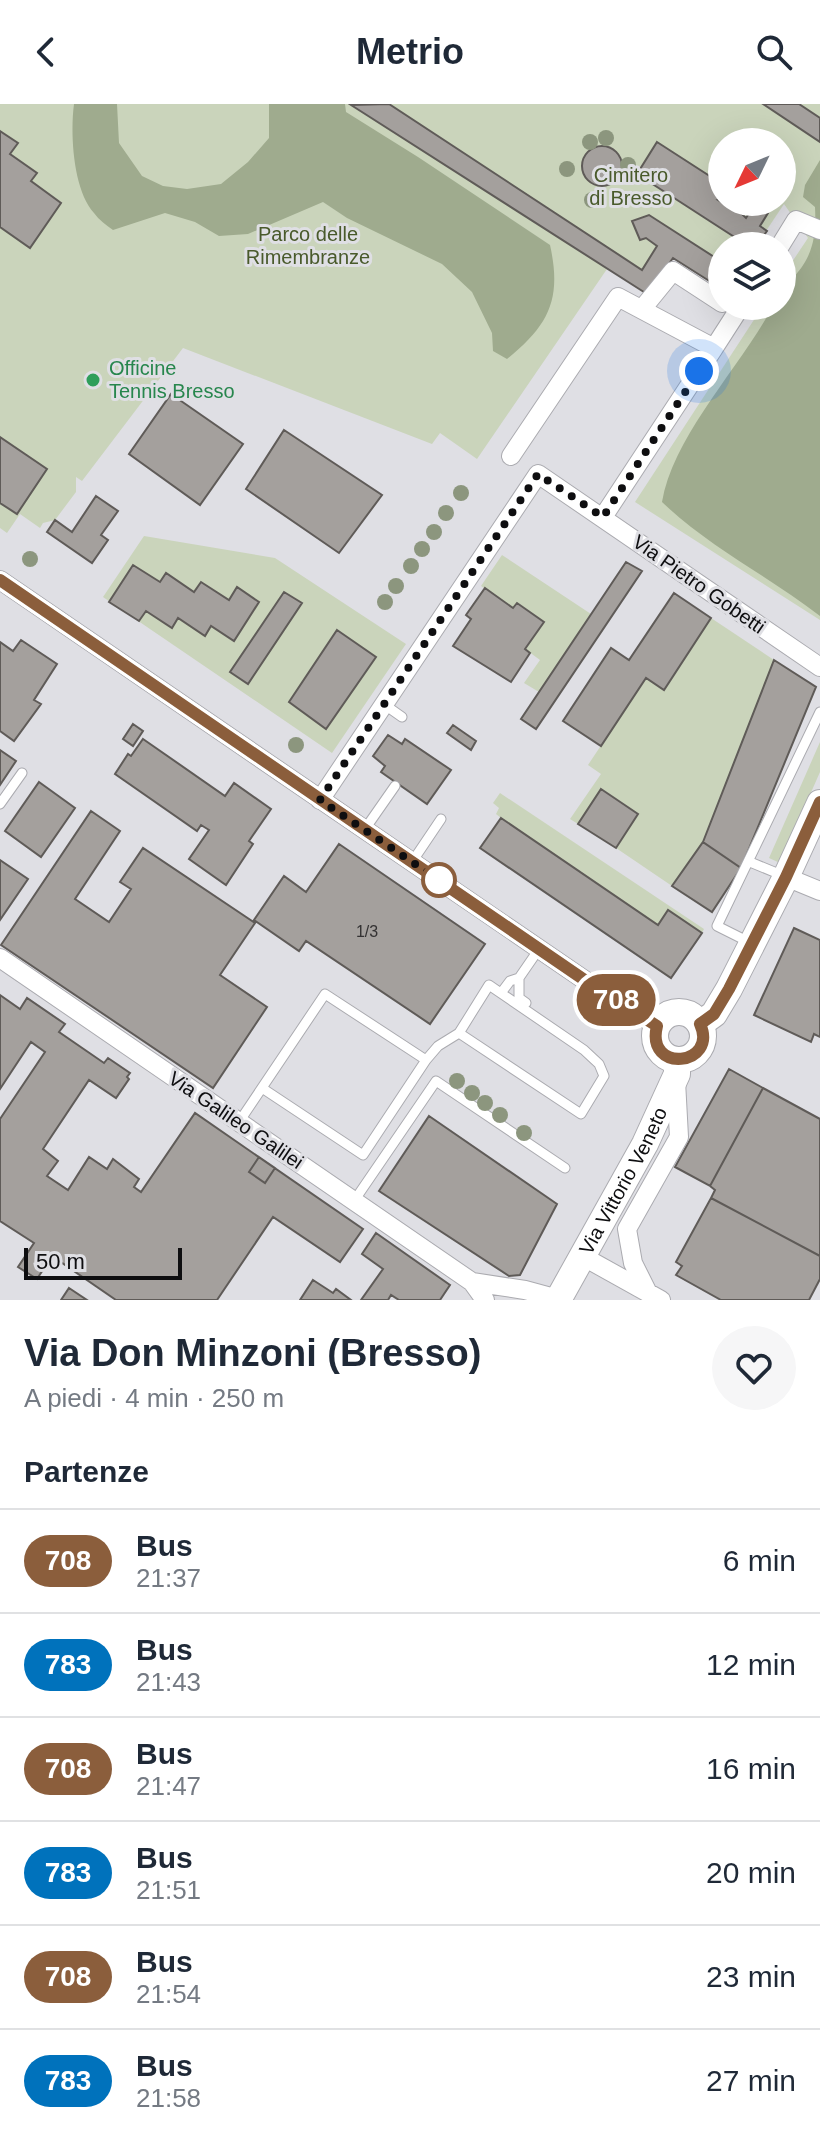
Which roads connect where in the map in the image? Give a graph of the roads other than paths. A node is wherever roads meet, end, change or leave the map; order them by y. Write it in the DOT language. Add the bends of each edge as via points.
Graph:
graph roads {
  1 [pos="820,230"];
  2 [pos="789,232"];
  3 [pos="708,292"];
  4 [pos="642,309"];
  5 [pos="726,320"];
  6 [pos="714,348"];
  7 [pos="511,456"];
  8 [pos="603,517"];
  9 [pos="0,580"];
  10 [pos="820,667"];
  11 [pos="385,705"];
  12 [pos="820,712"];
  13 [pos="402,717"];
  14 [pos="22,773"];
  15 [pos="395,786"];
  16 [pos="320,800"];
  17 [pos="820,803"];
  18 [pos="0,804"];
  19 [pos="441,819"];
  20 [pos="364,830"];
  21 [pos="411,862"];
  22 [pos="750,862"];
  23 [pos="786,877"];
  24 [pos="820,891"];
  25 [pos="753,944"];
  26 [pos="539,949"];
  27 [pos="0,958"];
  28 [pos="519,978"];
  29 [pos="501,993"];
  30 [pos="547,1024"];
  31 [pos="700,1024"];
  32 [pos="657,1026"];
  33 [pos="459,1033"];
  34 [pos="426,1060"];
  35 [pos="676,1069"];
  36 [pos="262,1088"];
  37 [pos="239,1122"];
  38 [pos="565,1168"];
  39 [pos="354,1201"];
  40 [pos="582,1256"];
  41 [pos="472,1282"];
  42 [pos="654,1296"];
  43 [pos="485,1300"];
  44 [pos="558,1300"];
  1 -- 2 [label="street" via="796,220"];
  3 -- 4 [label="street" via="673,271"];
  4 -- 6 [label="street"];
  4 -- 7 [label="street" via="618,297"];
  5 -- 6 [label="street"];
  6 -- 8 [label="street"];
  8 -- 10 [label="street, Via Pietro Gobetti"];
  8 -- 11 [label="street, Via Pietro Gobetti" via="538,474"];
  9 -- 16 [label="street"];
  11 -- 13 [label="lane"];
  11 -- 16 [label="street"];
  12 -- 22 [label="lane"];
  14 -- 18 [label="lane"];
  15 -- 20 [label="lane"];
  16 -- 20 [label="street"];
  17 -- 23 [label="main road"];
  19 -- 21 [label="lane"];
  20 -- 21 [label="street"];
  21 -- 26 [label="street"];
  22 -- 23 [label="lane"];
  22 -- 25 [label="lane" via="717,926"];
  23 -- 24 [label="street"];
  23 -- 25 [label="main road"];
  25 -- 31 [label="main road" via="714,1014"];
  26 -- 28 [label="lane"];
  26 -- 32 [label="street"];
  27 -- 37 [label="street, Via Galileo Galilei"];
  28 -- 29 [label="lane"];
  28 -- 30 [label="lane" via="519,998 542,1013"];
  29 -- 30 [label="lane"];
  29 -- 33 [label="lane" via="489,985"];
  30 -- 33 [label="lane" via="584,1050 604,1076 581,1114"];
  31 -- 32 [label="main road" via="689,1014 674,1012"];
  31 -- 35 [label="main road" via="702,1046"];
  32 -- 35 [label="main road" via="658,1048"];
  33 -- 34 [label="lane"];
  34 -- 36 [label="lane" via="325,994"];
  34 -- 36 [label="lane" via="363,1155"];
  35 -- 40 [label="main road, Via Vittorio Veneto" via="645,1144"];
  35 -- 42 [label="street" via="679,1137 627,1229 633,1263"];
  36 -- 37 [label="lane"];
  37 -- 39 [label="street, Via Galileo Galilei"];
  38 -- 39 [label="lane" via="436,1081"];
  39 -- 41 [label="street, Via Galileo Galilei"];
  40 -- 42 [label="street"];
  40 -- 44 [label="main road, Via Vittorio Veneto"];
  41 -- 43 [label="street, Via Galileo Galilei"];
  41 -- 44 [label="street, Via Galileo Galilei"];
}
